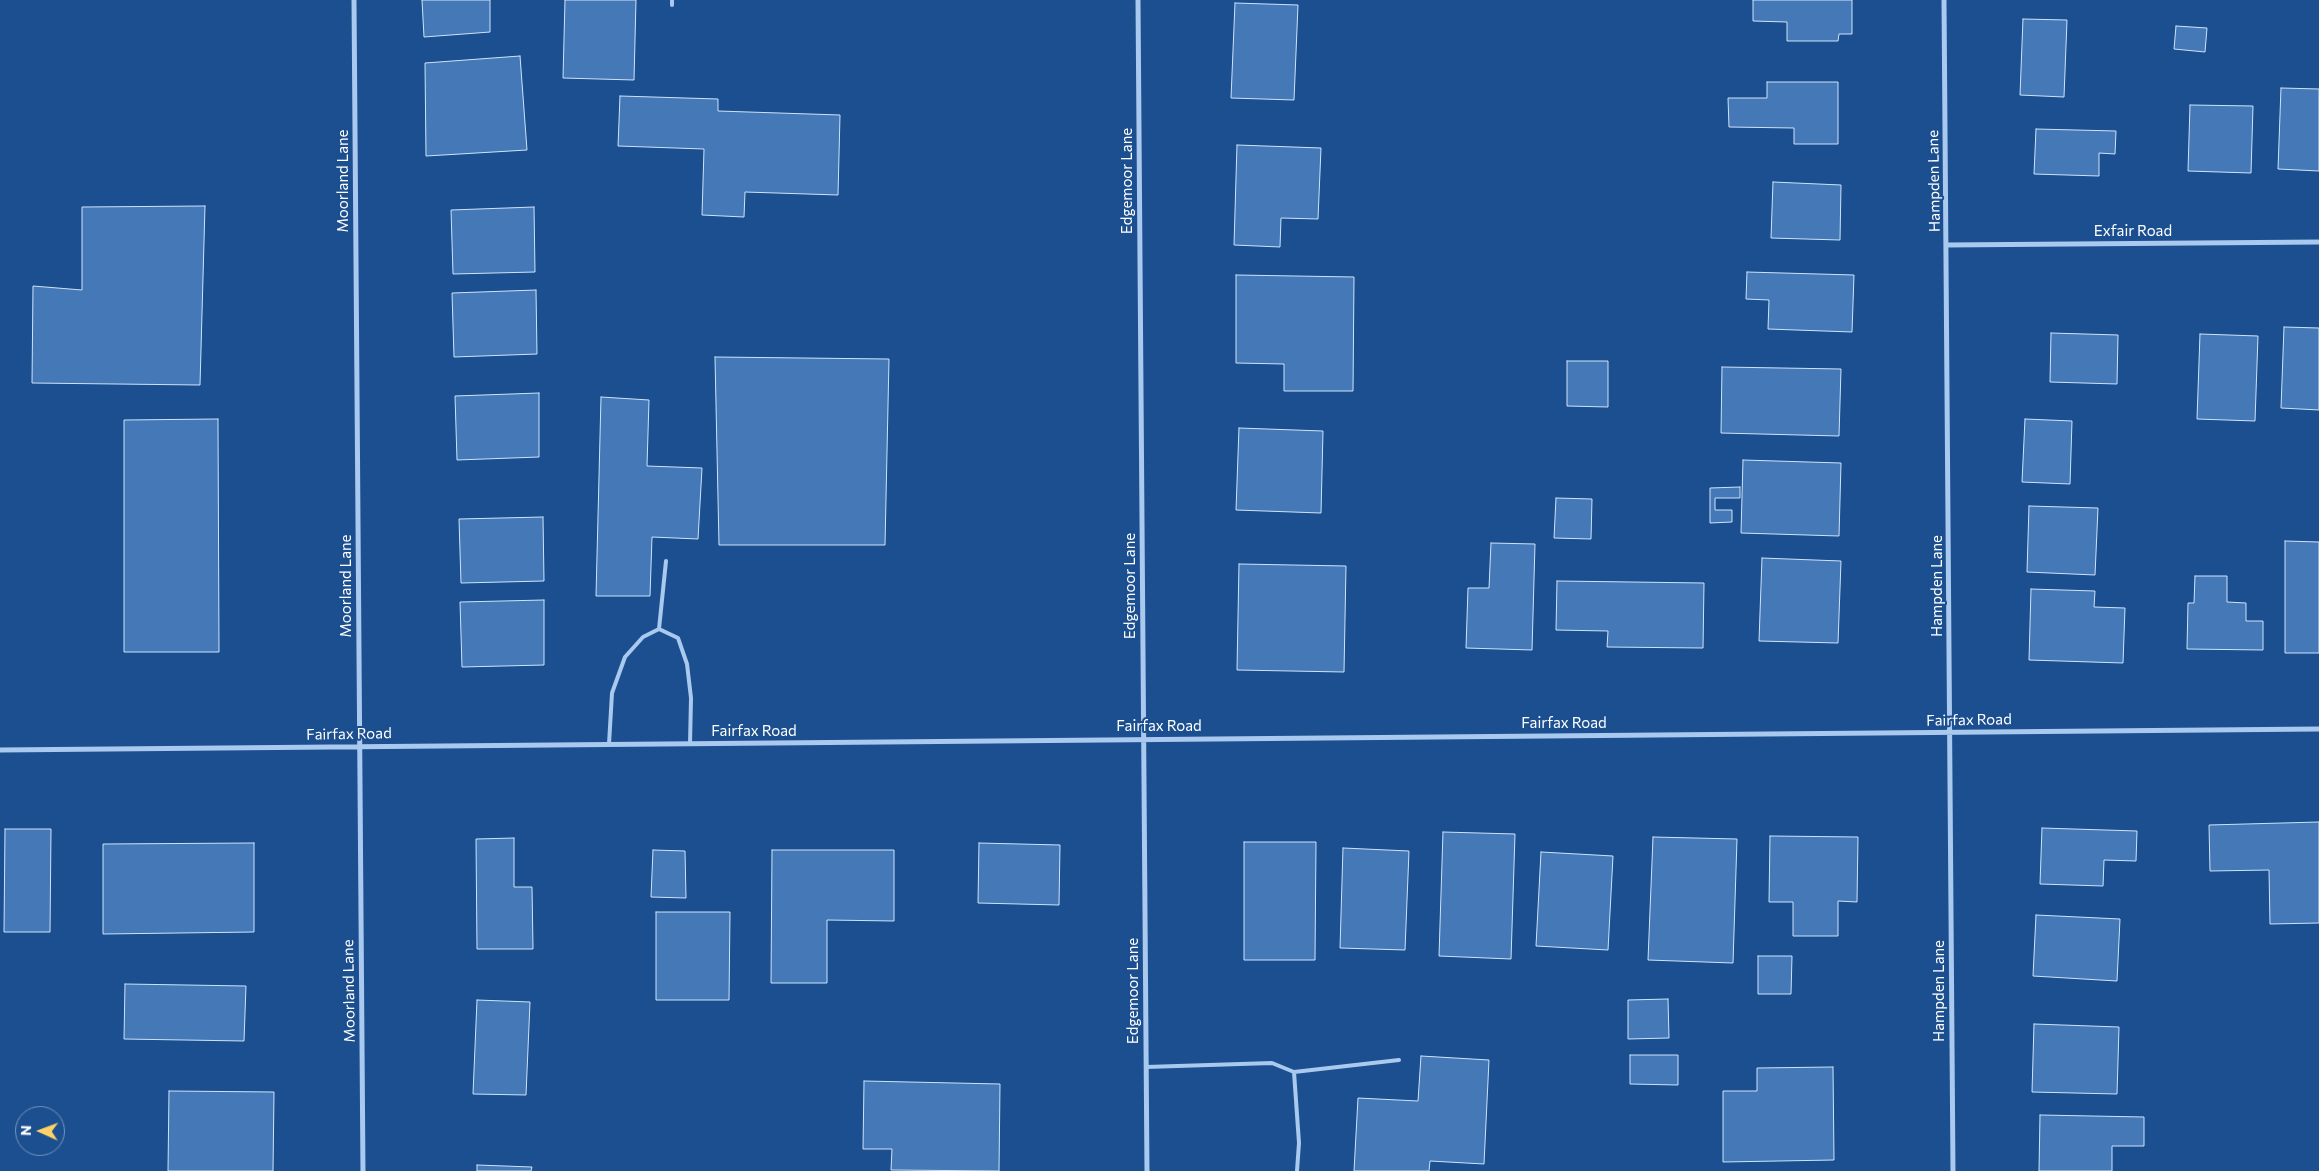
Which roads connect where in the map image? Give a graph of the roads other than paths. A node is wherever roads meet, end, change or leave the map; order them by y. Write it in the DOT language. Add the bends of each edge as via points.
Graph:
graph roads {
  1 [pos="354,0"];
  2 [pos="672,0"];
  3 [pos="1138,0"];
  4 [pos="1944,0"];
  5 [pos="672,5"];
  6 [pos="2319,242"];
  7 [pos="1947,245"];
  8 [pos="666,561"];
  9 [pos="659,628"];
  10 [pos="2319,729"];
  11 [pos="1950,732"];
  12 [pos="1144,739"];
  13 [pos="609,744"];
  14 [pos="690,744"];
  15 [pos="359,747"];
  16 [pos="0,750"];
  17 [pos="1399,1060"];
  18 [pos="1146,1068"];
  19 [pos="1294,1072"];
  20 [pos="363,1171"];
  21 [pos="1147,1171"];
  22 [pos="1297,1171"];
  23 [pos="1953,1171"];
  1 -- 15 [label="street, Moorland Lane"];
  2 -- 5 [label="lane"];
  3 -- 12 [label="street, Edgemoor Lane"];
  4 -- 7 [label="street, Hampden Lane"];
  6 -- 7 [label="street, Exfair Road"];
  7 -- 11 [label="street, Hampden Lane"];
  8 -- 9 [label="lane"];
  9 -- 13 [label="lane" via="642,637 625,657 612,693"];
  9 -- 14 [label="lane" via="678,638 687,664 691,698"];
  10 -- 11 [label="street, Fairfax Road"];
  11 -- 12 [label="street, Fairfax Road"];
  11 -- 23 [label="street, Hampden Lane"];
  12 -- 14 [label="street, Fairfax Road"];
  12 -- 18 [label="street, Edgemoor Lane"];
  13 -- 14 [label="street, Fairfax Road"];
  13 -- 15 [label="street, Fairfax Road"];
  15 -- 16 [label="street, Fairfax Road"];
  15 -- 20 [label="street, Moorland Lane"];
  17 -- 19 [label="lane"];
  18 -- 19 [label="lane" via="1272,1063"];
  18 -- 21 [label="street, Edgemoor Lane"];
  19 -- 22 [label="lane" via="1299,1143"];
}
